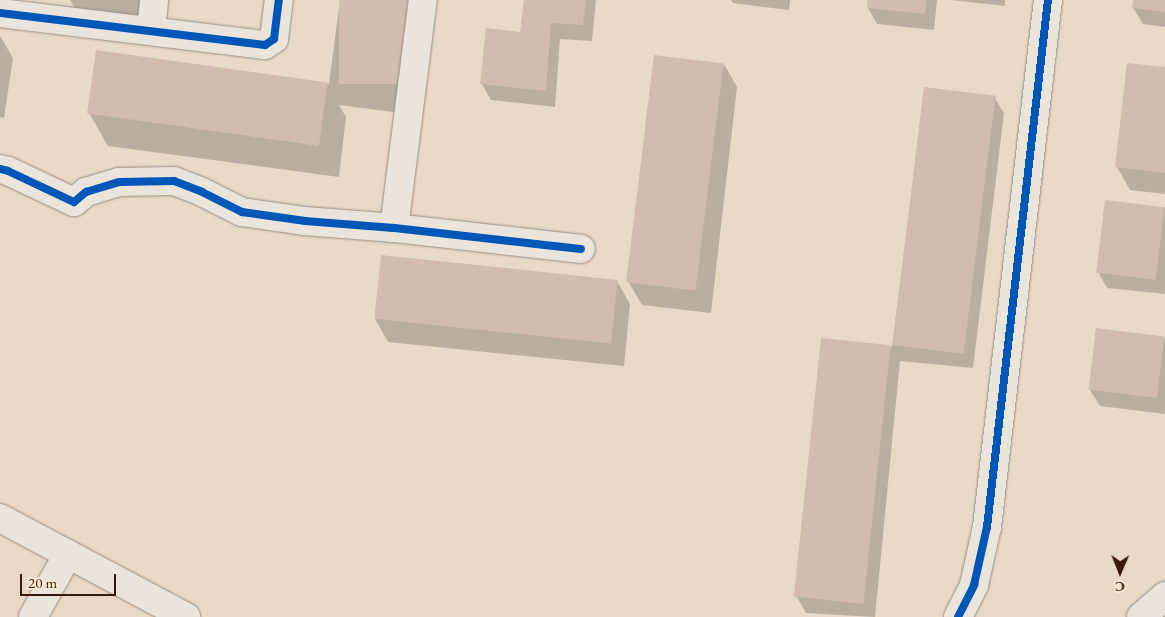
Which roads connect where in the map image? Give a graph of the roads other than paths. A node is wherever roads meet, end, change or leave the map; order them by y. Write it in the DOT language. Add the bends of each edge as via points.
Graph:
graph roads {
  1 [pos="154,0"];
  2 [pos="279,0"];
  3 [pos="423,0"];
  4 [pos="1048,0"];
  5 [pos="0,13"];
  6 [pos="151,30"];
  7 [pos="0,169"];
  8 [pos="394,228"];
  9 [pos="582,249"];
  10 [pos="0,518"];
  11 [pos="68,554"];
  12 [pos="1165,596"];
  13 [pos="34,617"];
  14 [pos="186,617"];
  15 [pos="958,617"];
  16 [pos="1141,617"];
  1 -- 6 [label="street"];
  2 -- 6 [label="street" via="274,39 265,45"];
  3 -- 8 [label="street"];
  4 -- 15 [label="street" via="988,527 974,585"];
  5 -- 6 [label="street"];
  7 -- 8 [label="street" via="74,202 86,192 119,182 174,181 242,212"];
  8 -- 9 [label="street"];
  10 -- 11 [label="street"];
  11 -- 13 [label="street"];
  11 -- 14 [label="street"];
  12 -- 16 [label="street"];
}
